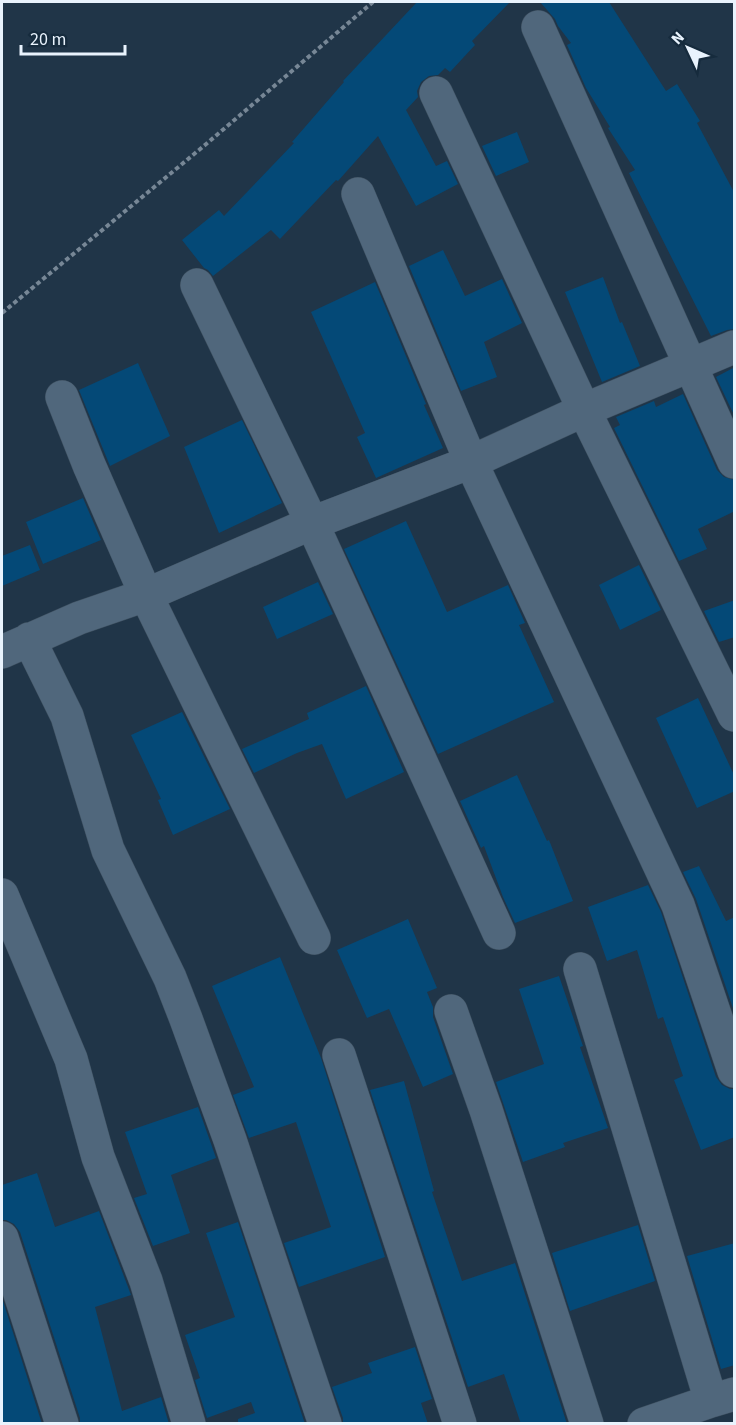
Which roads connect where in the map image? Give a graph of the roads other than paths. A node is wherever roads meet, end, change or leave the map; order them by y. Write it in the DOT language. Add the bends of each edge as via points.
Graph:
graph roads {
  1 [pos="538,27"];
  2 [pos="436,93"];
  3 [pos="358,194"];
  4 [pos="197,285"];
  5 [pos="735,347"];
  6 [pos="691,366"];
  7 [pos="62,398"];
  8 [pos="584,410"];
  9 [pos="471,462"];
  10 [pos="735,462"];
  11 [pos="312,523"];
  12 [pos="146,595"];
  13 [pos="15,646"];
  14 [pos="735,715"];
  15 [pos="2,895"];
  16 [pos="499,933"];
  17 [pos="314,939"];
  18 [pos="580,969"];
  19 [pos="451,1011"];
  20 [pos="339,1055"];
  21 [pos="735,1071"];
  22 [pos="2,1238"];
  23 [pos="723,1397"];
  24 [pos="62,1424"];
  25 [pos="189,1424"];
  26 [pos="325,1424"];
  27 [pos="460,1424"];
  28 [pos="587,1424"];
  29 [pos="644,1424"];
  1 -- 6 [label="street"];
  2 -- 8 [label="street"];
  3 -- 9 [label="street"];
  4 -- 11 [label="street"];
  5 -- 6 [label="street"];
  6 -- 8 [label="street"];
  6 -- 10 [label="street"];
  7 -- 12 [label="street"];
  8 -- 9 [label="street"];
  8 -- 14 [label="street"];
  9 -- 11 [label="street"];
  9 -- 21 [label="street" via="678,905"];
  11 -- 12 [label="street"];
  11 -- 16 [label="street"];
  12 -- 13 [label="street"];
  12 -- 17 [label="street"];
  13 -- 26 [label="street" via="67,716 108,850 170,978 230,1140"];
  15 -- 25 [label="street" via="71,1059 98,1157 146,1281"];
  18 -- 23 [label="street"];
  19 -- 28 [label="street"];
  20 -- 27 [label="street"];
  22 -- 24 [label="street"];
  23 -- 29 [label="street"];
}
